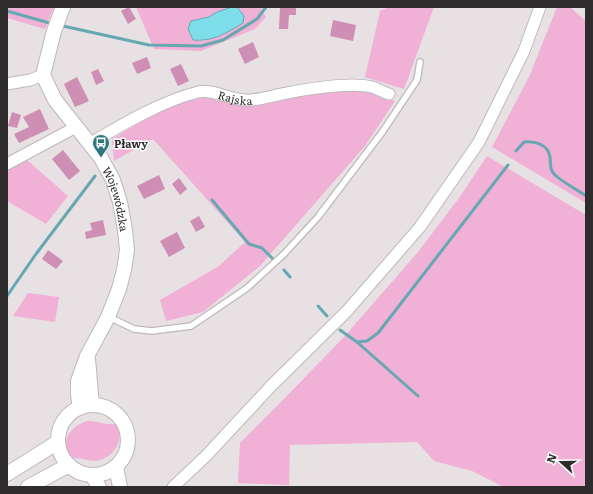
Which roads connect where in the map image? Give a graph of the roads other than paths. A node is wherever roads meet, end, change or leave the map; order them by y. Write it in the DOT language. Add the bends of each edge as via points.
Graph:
graph roads {
  1 [pos="63,7"];
  2 [pos="540,7"];
  3 [pos="420,62"];
  4 [pos="43,75"];
  5 [pos="7,84"];
  6 [pos="389,94"];
  7 [pos="76,127"];
  8 [pos="91,143"];
  9 [pos="7,164"];
  10 [pos="108,317"];
  11 [pos="86,406"];
  12 [pos="58,442"];
  13 [pos="69,465"];
  14 [pos="116,467"];
  15 [pos="7,474"];
  16 [pos="95,481"];
  17 [pos="28,487"];
  18 [pos="120,487"];
  19 [pos="173,487"];
  1 -- 4 [label="street"];
  2 -- 19 [label="street" via="524,51 479,142 420,227 347,311"];
  3 -- 10 [label="lane" via="417,80 383,131 318,217 284,254 247,288 191,326 152,332 134,329"];
  4 -- 5 [label="street"];
  4 -- 7 [label="street, Wojewódzka" via="55,100"];
  6 -- 8 [label="street, Rajska" via="359,85 294,91 251,100 236,100 220,94 200,92 182,96 134,118"];
  7 -- 8 [label="street, Wojewódzka"];
  7 -- 9 [label="street"];
  8 -- 10 [label="street, Wojewódzka" via="113,180 120,202 127,250 119,289"];
  10 -- 11 [label="street, Wojewódzka" via="87,356"];
  11 -- 12 [label="street" via="71,413 64,421 59,431"];
  11 -- 14 [label="street" via="111,409 126,428 128,447 124,458"];
  12 -- 13 [label="street" via="61,454"];
  12 -- 15 [label="street"];
  13 -- 16 [label="street"];
  13 -- 17 [label="street"];
  14 -- 16 [label="street"];
  14 -- 18 [label="street"];
}
